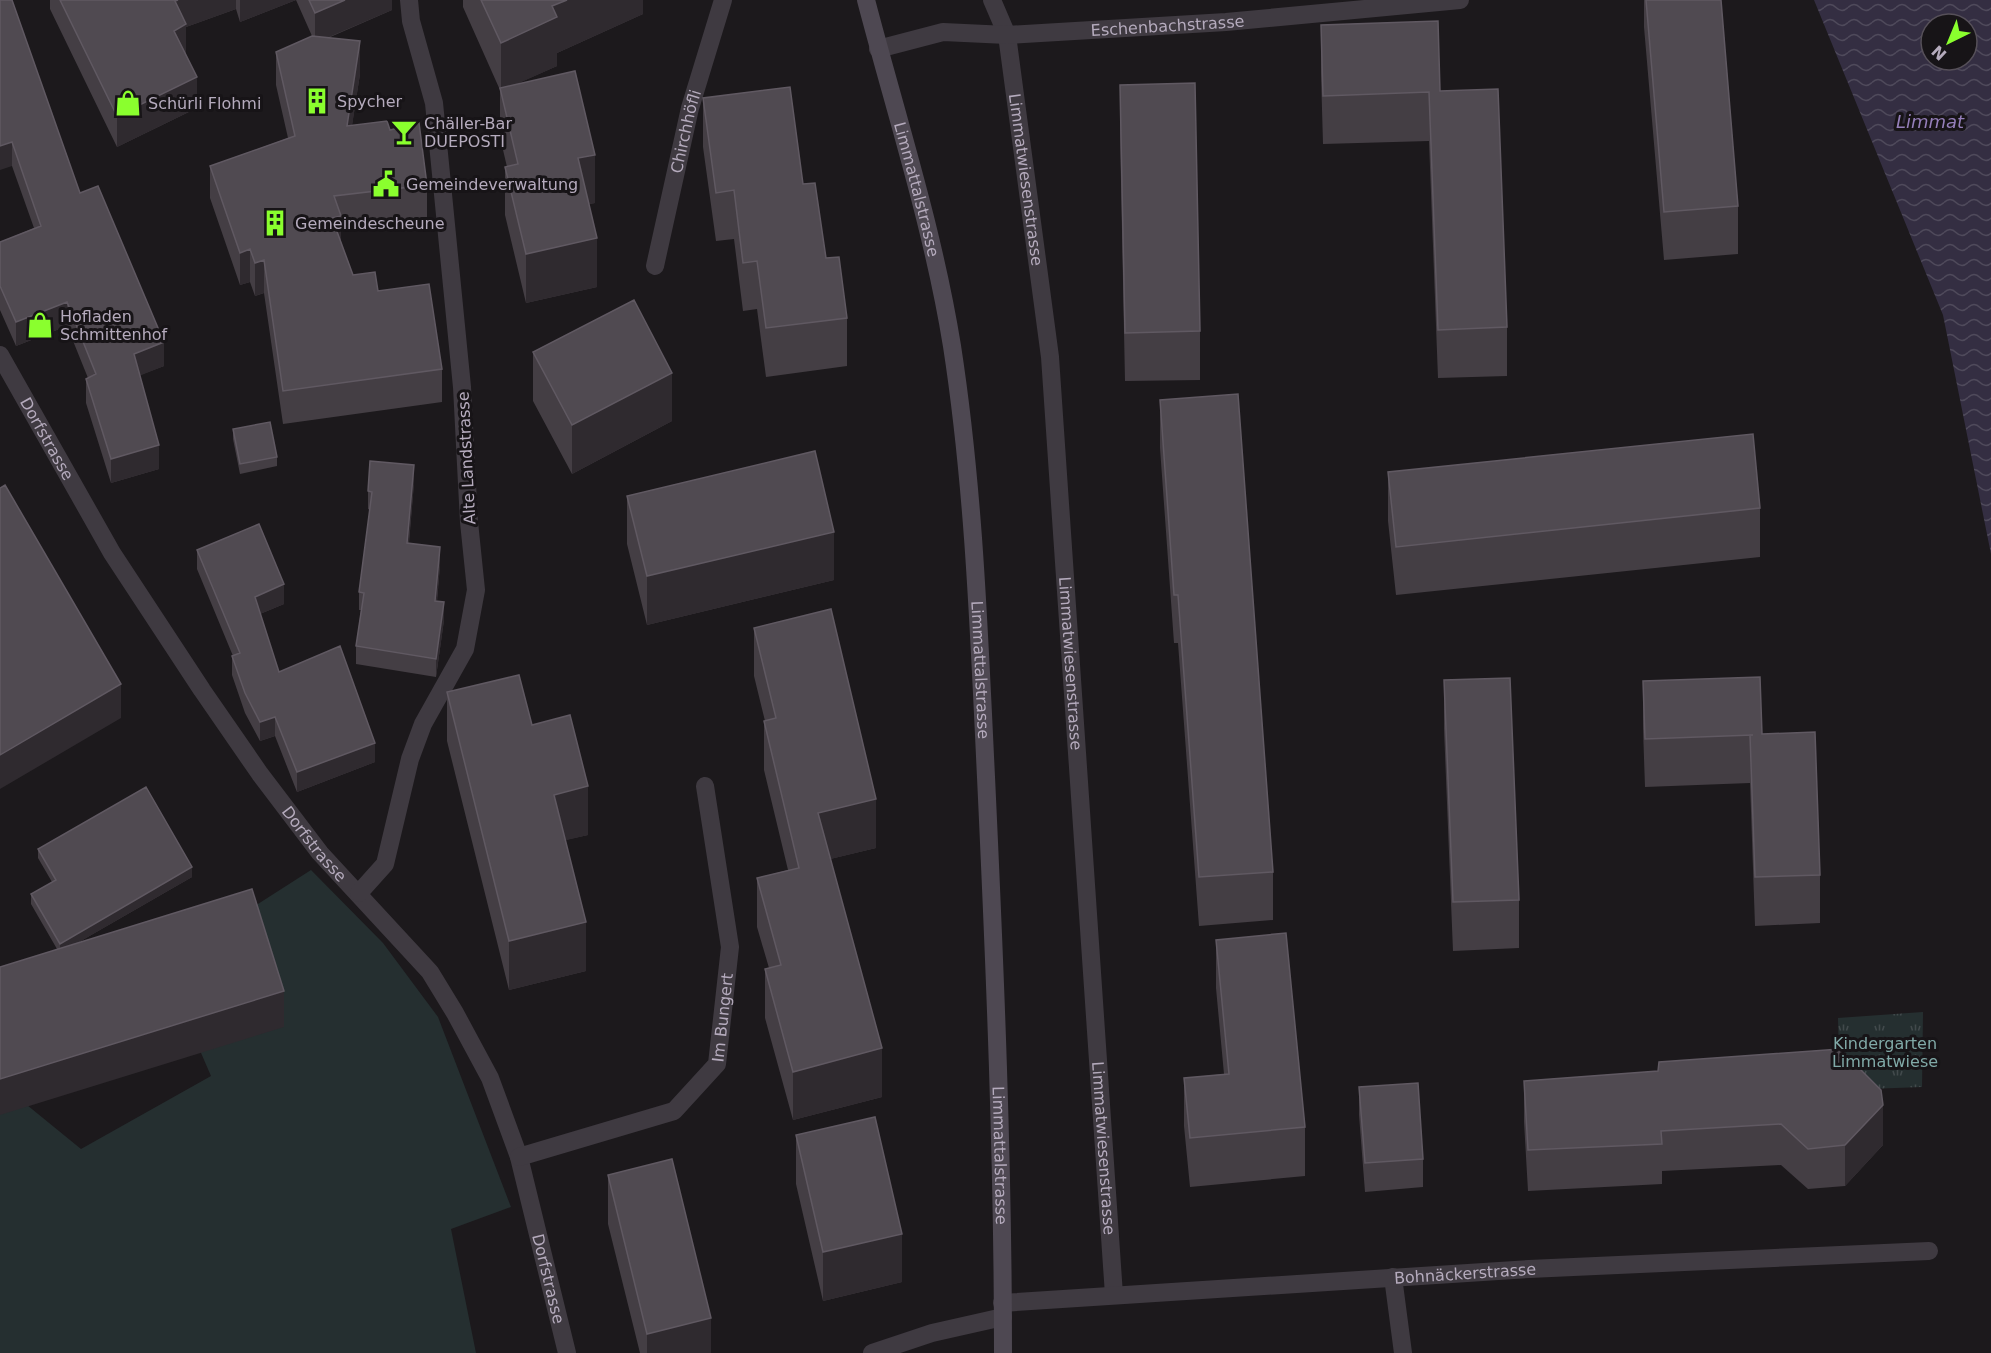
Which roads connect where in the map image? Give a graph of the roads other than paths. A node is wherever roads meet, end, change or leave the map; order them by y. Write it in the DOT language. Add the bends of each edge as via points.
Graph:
graph roads {
  1 [pos="409,0"];
  2 [pos="723,0"];
  3 [pos="866,0"];
  4 [pos="992,0"];
  5 [pos="1460,0"];
  6 [pos="1007,35"];
  7 [pos="878,49"];
  8 [pos="655,266"];
  9 [pos="0,355"];
  10 [pos="705,786"];
  11 [pos="359,893"];
  12 [pos="519,1157"];
  13 [pos="1929,1251"];
  14 [pos="1393,1277"];
  15 [pos="1114,1295"];
  16 [pos="1002,1310"];
  17 [pos="567,1353"];
  18 [pos="872,1353"];
  19 [pos="1003,1353"];
  20 [pos="1402,1353"];
  1 -- 11 [label="street, Alte Landstrasse" via="434,104 462,387 476,590 465,649 423,724 410,759 385,864"];
  2 -- 8 [label="street, Chirchhöfli" via="690,108"];
  3 -- 7 [label="main road, Limmattalstrasse"];
  4 -- 6 [label="street, Limmatwiesenstrasse"];
  5 -- 6 [label="street, Eschenbachstrasse" via="1226,22"];
  6 -- 7 [label="street, Eschenbachstrasse" via="943,32"];
  6 -- 15 [label="street, Limmatwiesenstrasse" via="1050,357"];
  7 -- 16 [label="main road, Limmattalstrasse" via="932,237 952,345 967,464 994,941"];
  9 -- 11 [label="street, Dorfstrasse" via="112,553 202,690 320,853"];
  10 -- 12 [label="street, Im Bungert" via="730,947 717,1064 674,1111"];
  11 -- 12 [label="street, Dorfstrasse" via="430,972 490,1078"];
  12 -- 17 [label="street, Dorfstrasse"];
  13 -- 14 [label="street, Bohnäckerstrasse"];
  14 -- 15 [label="street, Bohnäckerstrasse"];
  14 -- 20 [label="street"];
  15 -- 16 [label="street, Bohnäckerstrasse"];
  16 -- 18 [label="street, Bohnäckerstrasse"];
  16 -- 19 [label="main road, Limmattalstrasse"];
}
